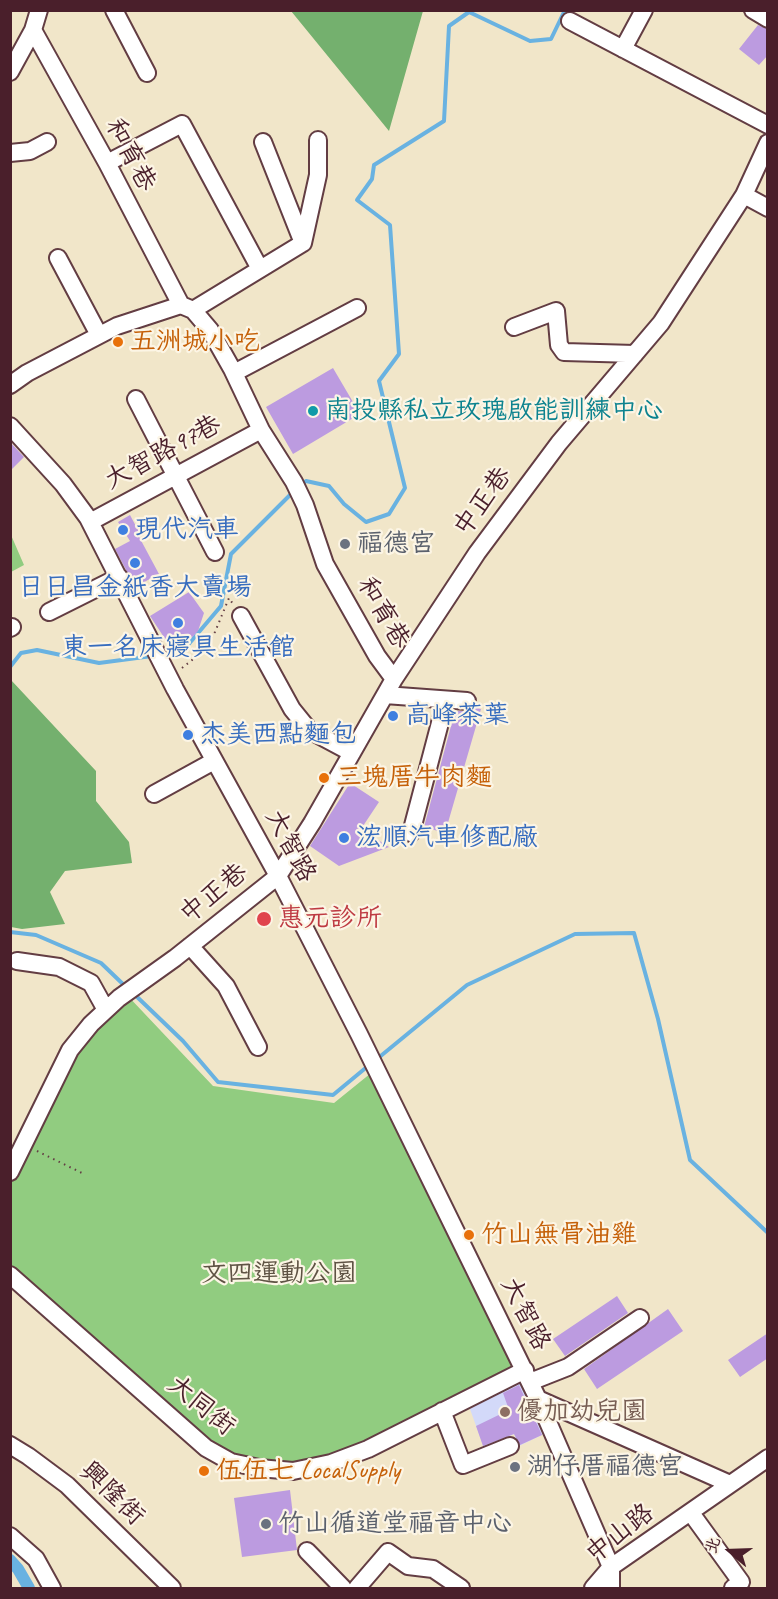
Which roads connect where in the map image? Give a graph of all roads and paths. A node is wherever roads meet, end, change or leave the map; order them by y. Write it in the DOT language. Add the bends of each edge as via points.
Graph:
graph roads {
  1 [pos="39,10"];
  2 [pos="114,10"];
  3 [pos="644,10"];
  4 [pos="753,10"];
  5 [pos="768,19"];
  6 [pos="570,21"];
  7 [pos="33,30"];
  8 [pos="623,50"];
  9 [pos="10,72"];
  10 [pos="147,72"];
  11 [pos="768,125"];
  12 [pos="318,140"];
  13 [pos="47,142"];
  14 [pos="263,142"];
  15 [pos="768,143"];
  16 [pos="10,153"];
  17 [pos="107,163"];
  18 [pos="744,195"];
  19 [pos="768,208"];
  20 [pos="303,243"];
  21 [pos="58,258"];
  22 [pos="260,269"];
  23 [pos="187,308"];
  24 [pos="357,308"];
  25 [pos="514,327"];
  26 [pos="99,335"];
  27 [pos="635,354"];
  28 [pos="234,373"];
  29 [pos="10,385"];
  30 [pos="136,399"];
  31 [pos="10,426"];
  32 [pos="261,430"];
  33 [pos="176,476"];
  34 [pos="90,522"];
  35 [pos="215,552"];
  36 [pos="118,577"];
  37 [pos="49,612"];
  38 [pos="242,616"];
  39 [pos="162,663"];
  40 [pos="394,680"];
  41 [pos="385,695"];
  42 [pos="446,700"];
  43 [pos="467,701"];
  44 [pos="352,753"];
  45 [pos="214,761"];
  46 [pos="154,794"];
  47 [pos="411,833"];
  48 [pos="278,876"];
  49 [pos="190,946"];
  50 [pos="17,960"];
  51 [pos="106,1010"];
  52 [pos="258,1047"];
  53 [pos="24,1144"];
  54 [pos="11,1169"];
  55 [pos="84,1174"];
  56 [pos="10,1275"];
  57 [pos="640,1318"];
  58 [pos="527,1376"];
  59 [pos="538,1399"];
  60 [pos="442,1411"];
  61 [pos="10,1445"];
  62 [pos="510,1446"];
  63 [pos="768,1458"];
  64 [pos="730,1484"];
  65 [pos="691,1513"];
  66 [pos="10,1536"];
  67 [pos="307,1551"];
  68 [pos="611,1567"];
  69 [pos="52,1588"];
  70 [pos="172,1588"];
  71 [pos="343,1588"];
  72 [pos="357,1588"];
  73 [pos="461,1588"];
  74 [pos="593,1588"];
  75 [pos="611,1588"];
  76 [pos="733,1588"];
  1 -- 7 [label="street"];
  2 -- 10 [label="street"];
  3 -- 8 [label="street"];
  4 -- 5 [label="street"];
  6 -- 8 [label="street"];
  7 -- 9 [label="street"];
  7 -- 17 [label="street, 和育巷"];
  8 -- 11 [label="street"];
  12 -- 20 [label="street" via="318,175"];
  13 -- 16 [label="street" via="30,151"];
  14 -- 20 [label="street"];
  15 -- 18 [label="street, 中正巷"];
  17 -- 22 [label="street" via="182,124"];
  17 -- 23 [label="street, 和育巷"];
  18 -- 19 [label="street"];
  18 -- 27 [label="street, 中正巷" via="661,323"];
  20 -- 22 [label="street"];
  21 -- 26 [label="street"];
  22 -- 23 [label="street"];
  23 -- 26 [label="street" via="117,326"];
  23 -- 28 [label="street, 和育巷" via="210,330"];
  24 -- 28 [label="street"];
  25 -- 27 [label="street" via="556,311 559,345 564,352"];
  26 -- 29 [label="street"];
  27 -- 40 [label="street, 中正巷" via="559,443 484,543"];
  28 -- 32 [label="street, 和育巷"];
  30 -- 33 [label="street"];
  31 -- 34 [label="street, 大智路" via="63,484"];
  32 -- 33 [label="street, 大智路97巷"];
  32 -- 40 [label="street, 和育巷" via="305,505 325,564"];
  33 -- 34 [label="street, 大智路97巷"];
  33 -- 35 [label="street"];
  34 -- 36 [label="street, 大智路"];
  36 -- 37 [label="street"];
  36 -- 39 [label="street, 大智路"];
  38 -- 39 [label="path" via="229,598 215,632 196,657"];
  38 -- 44 [label="street" via="292,709 309,730"];
  39 -- 45 [label="street, 大智路"];
  40 -- 41 [label="street, 中正巷"];
  41 -- 42 [label="street"];
  41 -- 44 [label="street, 中正巷"];
  42 -- 43 [label="street"];
  42 -- 47 [label="street"];
  44 -- 48 [label="street, 中正巷"];
  45 -- 46 [label="street"];
  45 -- 48 [label="street, 大智路"];
  48 -- 49 [label="street, 中正巷"];
  48 -- 58 [label="street, 大智路"];
  49 -- 51 [label="street, 中正巷"];
  49 -- 52 [label="street" via="226,986"];
  50 -- 51 [label="street" via="59,967 91,983"];
  51 -- 53 [label="street, 中正巷" via="70,1050"];
  53 -- 54 [label="street, 中正巷"];
  53 -- 55 [label="path"];
  56 -- 60 [label="street, 大同街" via="206,1448 231,1462 293,1471 324,1466 368,1449"];
  57 -- 58 [label="street, 大同街" via="568,1367"];
  58 -- 59 [label="street, 大智路"];
  58 -- 60 [label="street, 大同街"];
  59 -- 64 [label="street"];
  59 -- 68 [label="street, 大智路"];
  60 -- 62 [label="street" via="463,1465"];
  61 -- 70 [label="street, 興隆街" via="67,1485"];
  63 -- 64 [label="street, 中山路"];
  64 -- 65 [label="street, 中山路"];
  65 -- 68 [label="street, 中山路"];
  65 -- 76 [label="street" via="741,1582"];
  66 -- 69 [label="street" via="36,1559"];
  67 -- 71 [label="street"];
  68 -- 74 [label="street, 中山路"];
  68 -- 75 [label="street, 大智路"];
  72 -- 73 [label="street" via="388,1552 408,1566 433,1569"];
}
